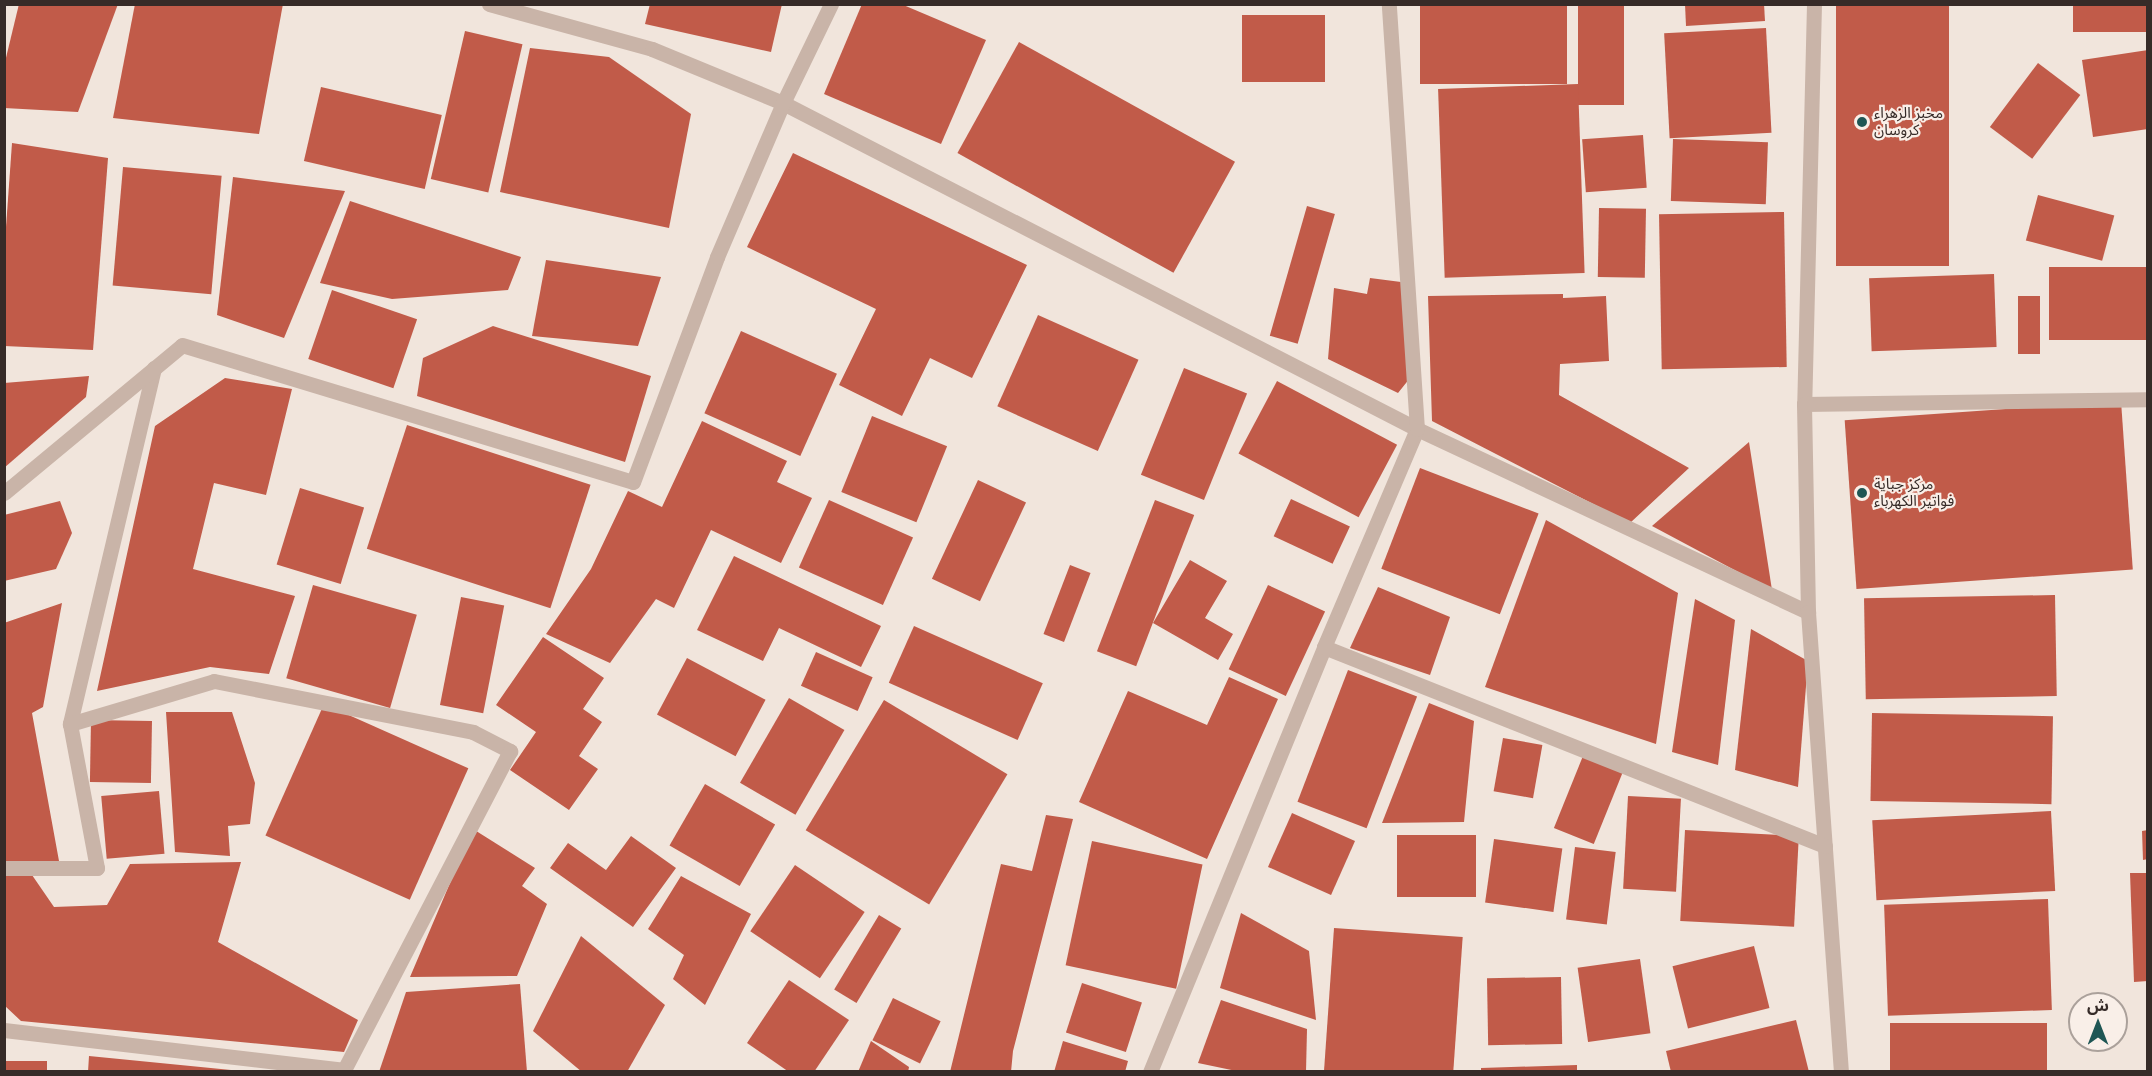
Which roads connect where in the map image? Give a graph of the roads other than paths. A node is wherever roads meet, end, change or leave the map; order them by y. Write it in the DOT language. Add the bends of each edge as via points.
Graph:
graph roads {
  1 [pos="489,4"];
  2 [pos="831,4"];
  3 [pos="1389,4"];
  4 [pos="1814,4"];
  5 [pos="783,103"];
  6 [pos="154,368"];
  7 [pos="2148,399"];
  8 [pos="1804,404"];
  9 [pos="1417,429"];
  10 [pos="4,493"];
  11 [pos="1808,612"];
  12 [pos="1324,646"];
  13 [pos="70,724"];
  14 [pos="1825,846"];
  15 [pos="4,868"];
  16 [pos="4,1030"];
  17 [pos="343,1071"];
  18 [pos="1150,1071"];
  19 [pos="1841,1071"];
  1 -- 5 [label="street" via="652,49"];
  2 -- 5 [label="street"];
  3 -- 9 [label="street"];
  4 -- 8 [label="street"];
  5 -- 6 [label="street" via="717,257 633,482 182,345"];
  5 -- 9 [label="street"];
  6 -- 10 [label="street"];
  6 -- 13 [label="street"];
  7 -- 8 [label="street"];
  8 -- 11 [label="street"];
  9 -- 11 [label="street"];
  9 -- 12 [label="street"];
  11 -- 14 [label="street"];
  12 -- 14 [label="street"];
  12 -- 18 [label="street"];
  13 -- 15 [label="street" via="97,868"];
  13 -- 17 [label="street" via="214,681 473,732 510,751"];
  14 -- 19 [label="street"];
  16 -- 17 [label="street"];
}
